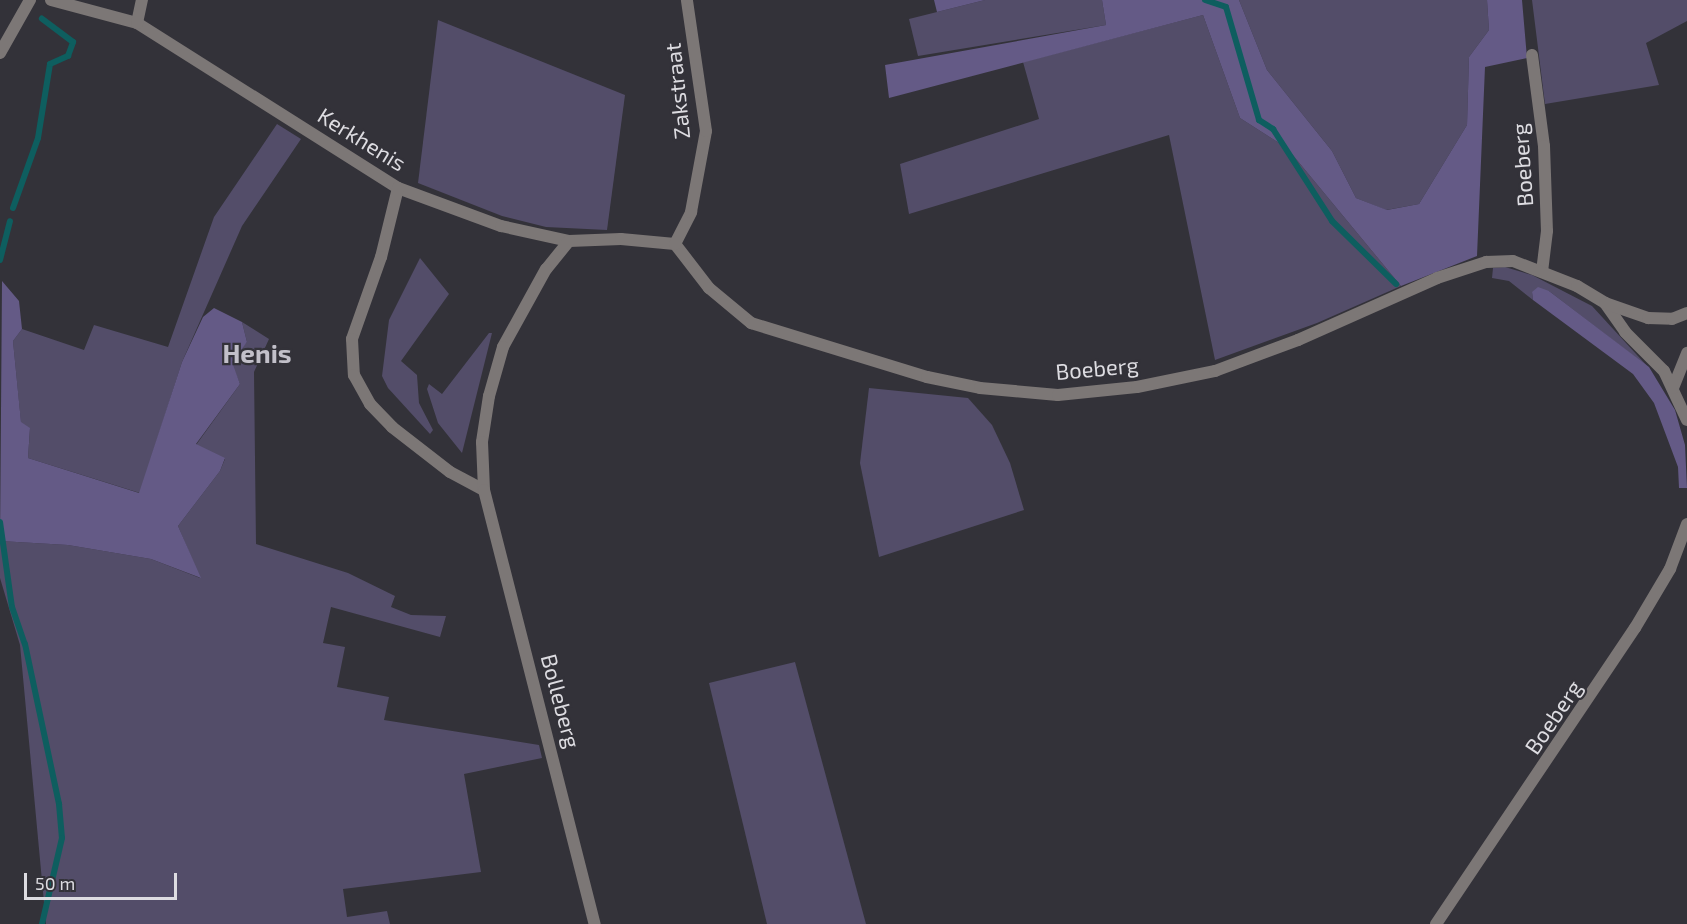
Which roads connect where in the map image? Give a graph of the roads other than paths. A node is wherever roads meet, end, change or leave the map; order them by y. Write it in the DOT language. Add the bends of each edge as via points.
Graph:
graph roads {
  1 [pos="30,0"];
  2 [pos="51,0"];
  3 [pos="142,0"];
  4 [pos="687,0"];
  5 [pos="137,23"];
  6 [pos="0,53"];
  7 [pos="1532,55"];
  8 [pos="398,188"];
  9 [pos="569,241"];
  10 [pos="675,244"];
  11 [pos="1542,272"];
  12 [pos="1605,303"];
  13 [pos="1687,313"];
  14 [pos="1687,353"];
  15 [pos="1673,388"];
  16 [pos="1687,420"];
  17 [pos="483,490"];
  18 [pos="1687,524"];
  19 [pos="595,924"];
  20 [pos="1436,924"];
  1 -- 6 [label="street"];
  2 -- 5 [label="street, Kerkhenis"];
  3 -- 5 [label="street"];
  4 -- 10 [label="street, Zakstraat" via="706,131 691,212"];
  5 -- 8 [label="street, Kerkhenis"];
  7 -- 11 [label="street, Boeberg" via="1544,147 1547,231"];
  8 -- 9 [label="street, Kerkhenis" via="501,226"];
  8 -- 17 [label="street" via="381,257 352,339 354,375 370,404 392,427 450,472"];
  9 -- 10 [label="street, Kerkhenis" via="621,239"];
  9 -- 17 [label="street, Bolleberg" via="546,269 503,347 482,442"];
  10 -- 11 [label="street, Boeberg" via="709,288 751,323 927,378 980,388 1058,395 1137,387 1215,371 1298,340 1437,278 1486,262 1513,261"];
  11 -- 12 [label="street, Boeberg"];
  12 -- 13 [label="street, Boeberg" via="1648,318 1672,319"];
  12 -- 15 [label="street, Boeberg" via="1625,332 1664,371"];
  14 -- 15 [label="street"];
  15 -- 16 [label="street, Boeberg"];
  17 -- 19 [label="street, Bolleberg"];
  18 -- 20 [label="street, Boeberg" via="1670,569 1574,726"];
}
